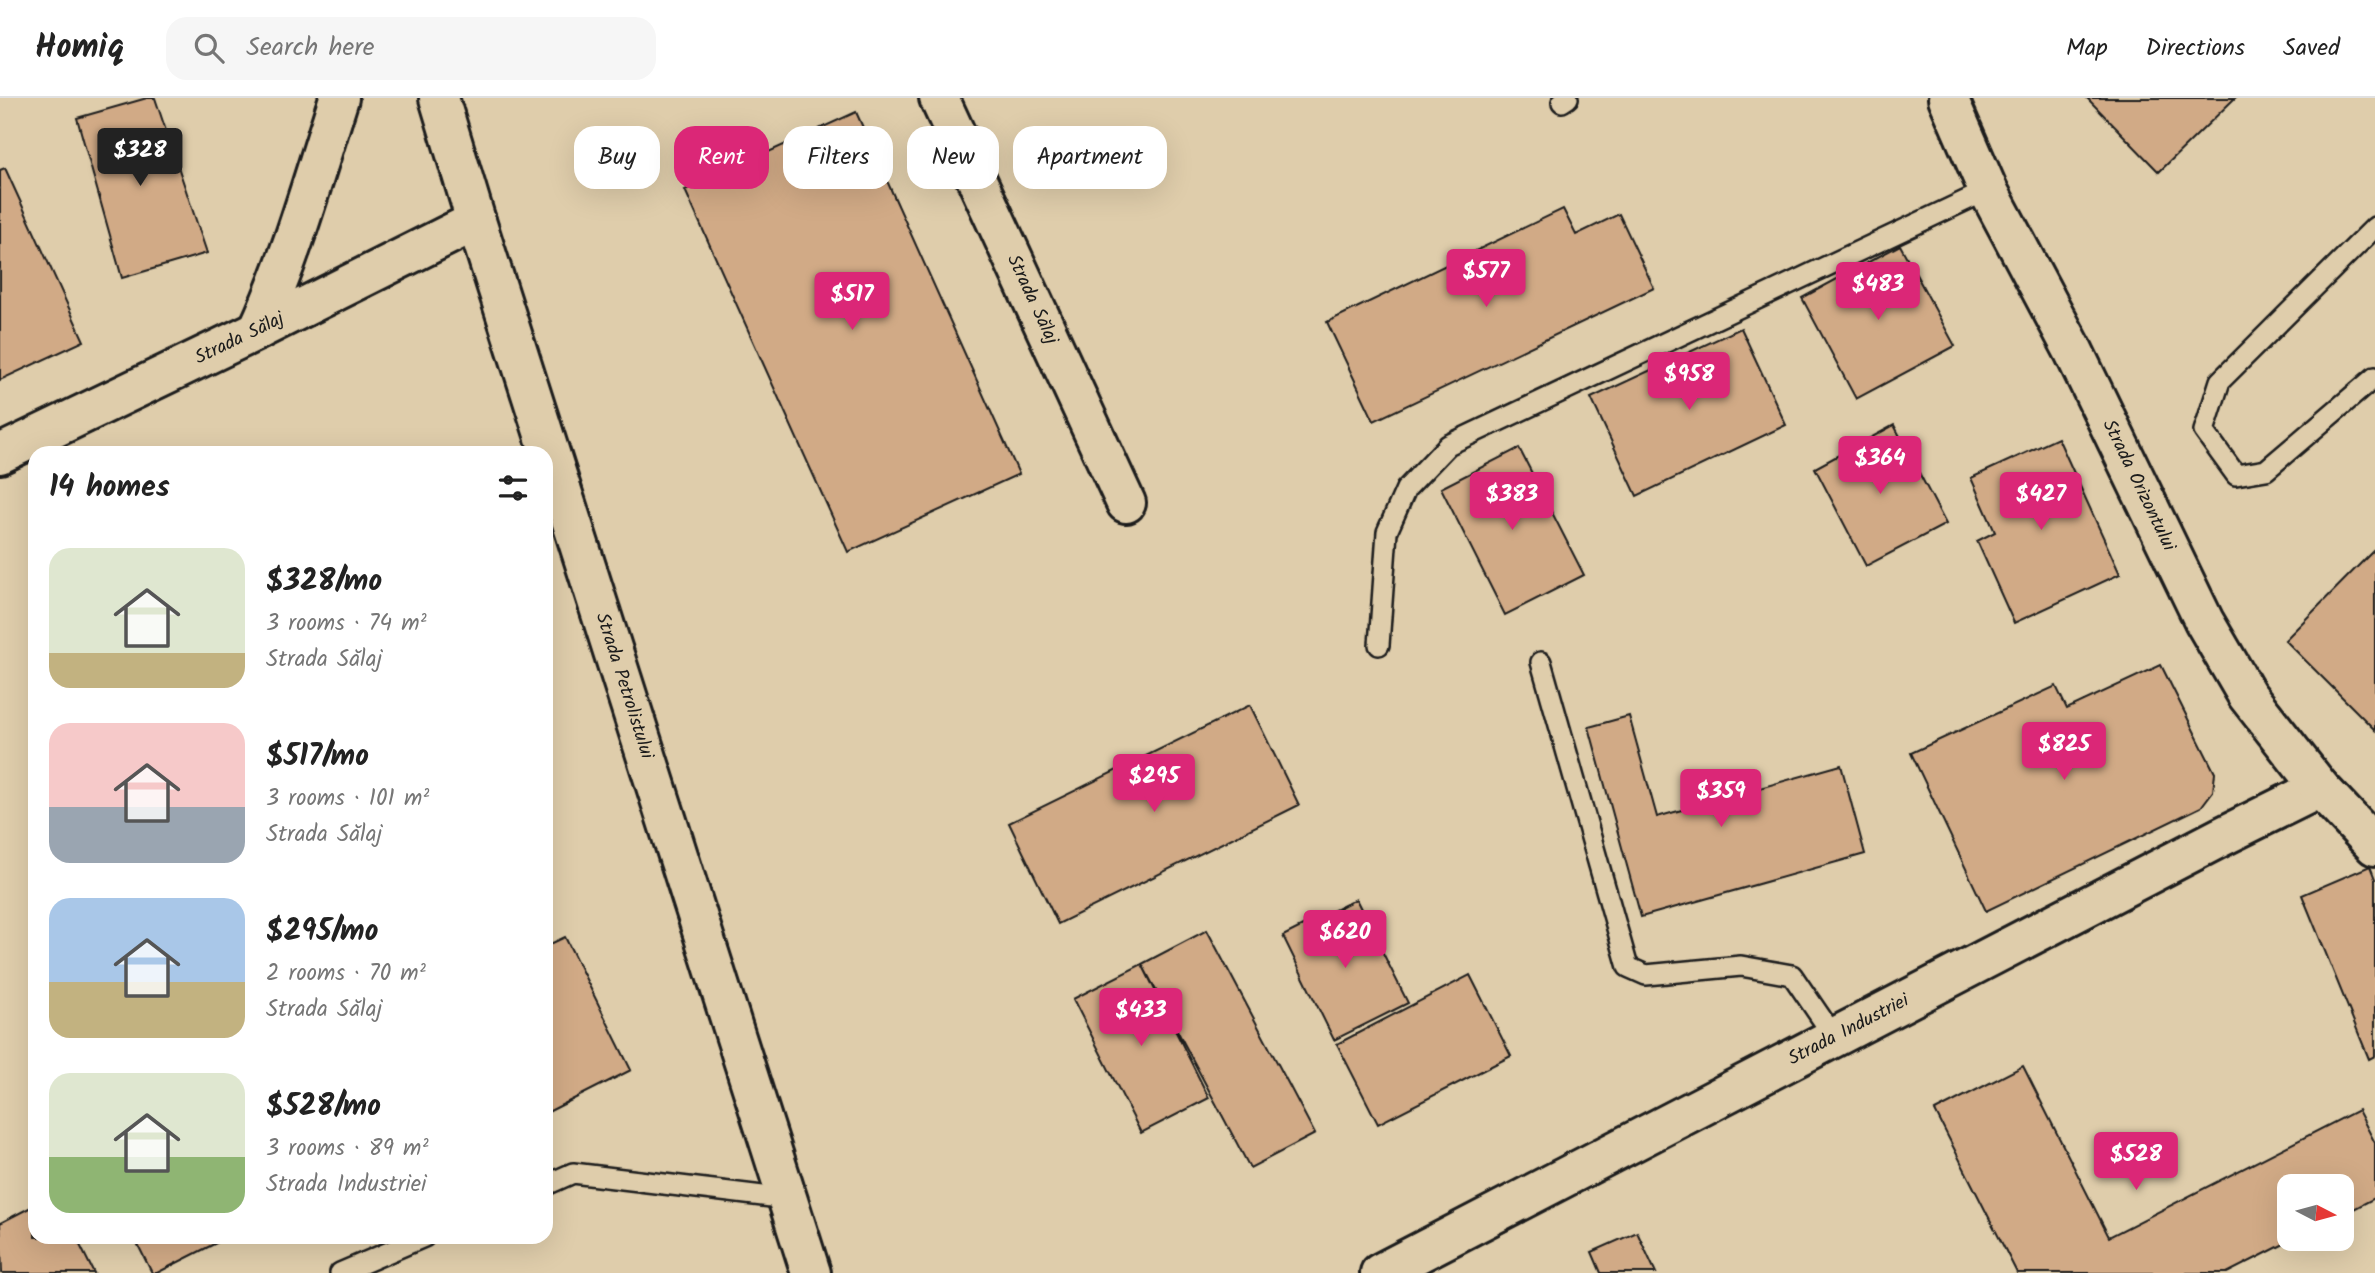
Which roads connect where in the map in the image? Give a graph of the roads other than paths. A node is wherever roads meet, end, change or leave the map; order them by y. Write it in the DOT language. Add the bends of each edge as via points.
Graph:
graph roads {
  1 [pos="339,98"];
  2 [pos="439,98"];
  3 [pos="939,98"];
  4 [pos="1948,98"];
  5 [pos="1988,190"];
  6 [pos="476,220"];
  7 [pos="2375,227"];
  8 [pos="258,330"];
  9 [pos="2375,377"];
  10 [pos="548,446"];
  11 [pos="0,454"];
  12 [pos="553,462"];
  13 [pos="1126,503"];
  14 [pos="1379,645"];
  15 [pos="1541,662"];
  16 [pos="2320,788"];
  17 [pos="2375,846"];
  18 [pos="1835,1038"];
  19 [pos="553,1182"];
  20 [pos="787,1199"];
  21 [pos="408,1244"];
  22 [pos="340,1273"];
  23 [pos="811,1273"];
  24 [pos="1380,1273"];
  1 -- 8 [label="street" via="275,294"];
  2 -- 6 [label="street, Strada Petrolistului"];
  3 -- 13 [label="street, Strada Sălaj"];
  4 -- 5 [label="street, Strada Orizontului"];
  5 -- 14 [label="lane" via="1448,445 1406,489 1387,532"];
  5 -- 16 [label="street, Strada Orizontului" via="2073,350 2204,621 2248,695"];
  6 -- 8 [label="street, Strada Sălaj"];
  6 -- 10 [label="street, Strada Petrolistului"];
  7 -- 9 [label="lane" via="2220,381 2204,431 2236,475 2266,470"];
  8 -- 11 [label="street, Strada Sălaj"];
  12 -- 20 [label="street, Strada Petrolistului"];
  15 -- 18 [label="lane" via="1628,967 1646,975 1741,966 1792,975"];
  16 -- 17 [label="street, Strada Orizontului"];
  16 -- 18 [label="street, Strada Industriei"];
  18 -- 24 [label="street, Strada Industriei"];
  19 -- 20 [label="lane" via="573,1173"];
  20 -- 23 [label="street, Strada Petrolistului"];
  21 -- 22 [label="lane"];
}
